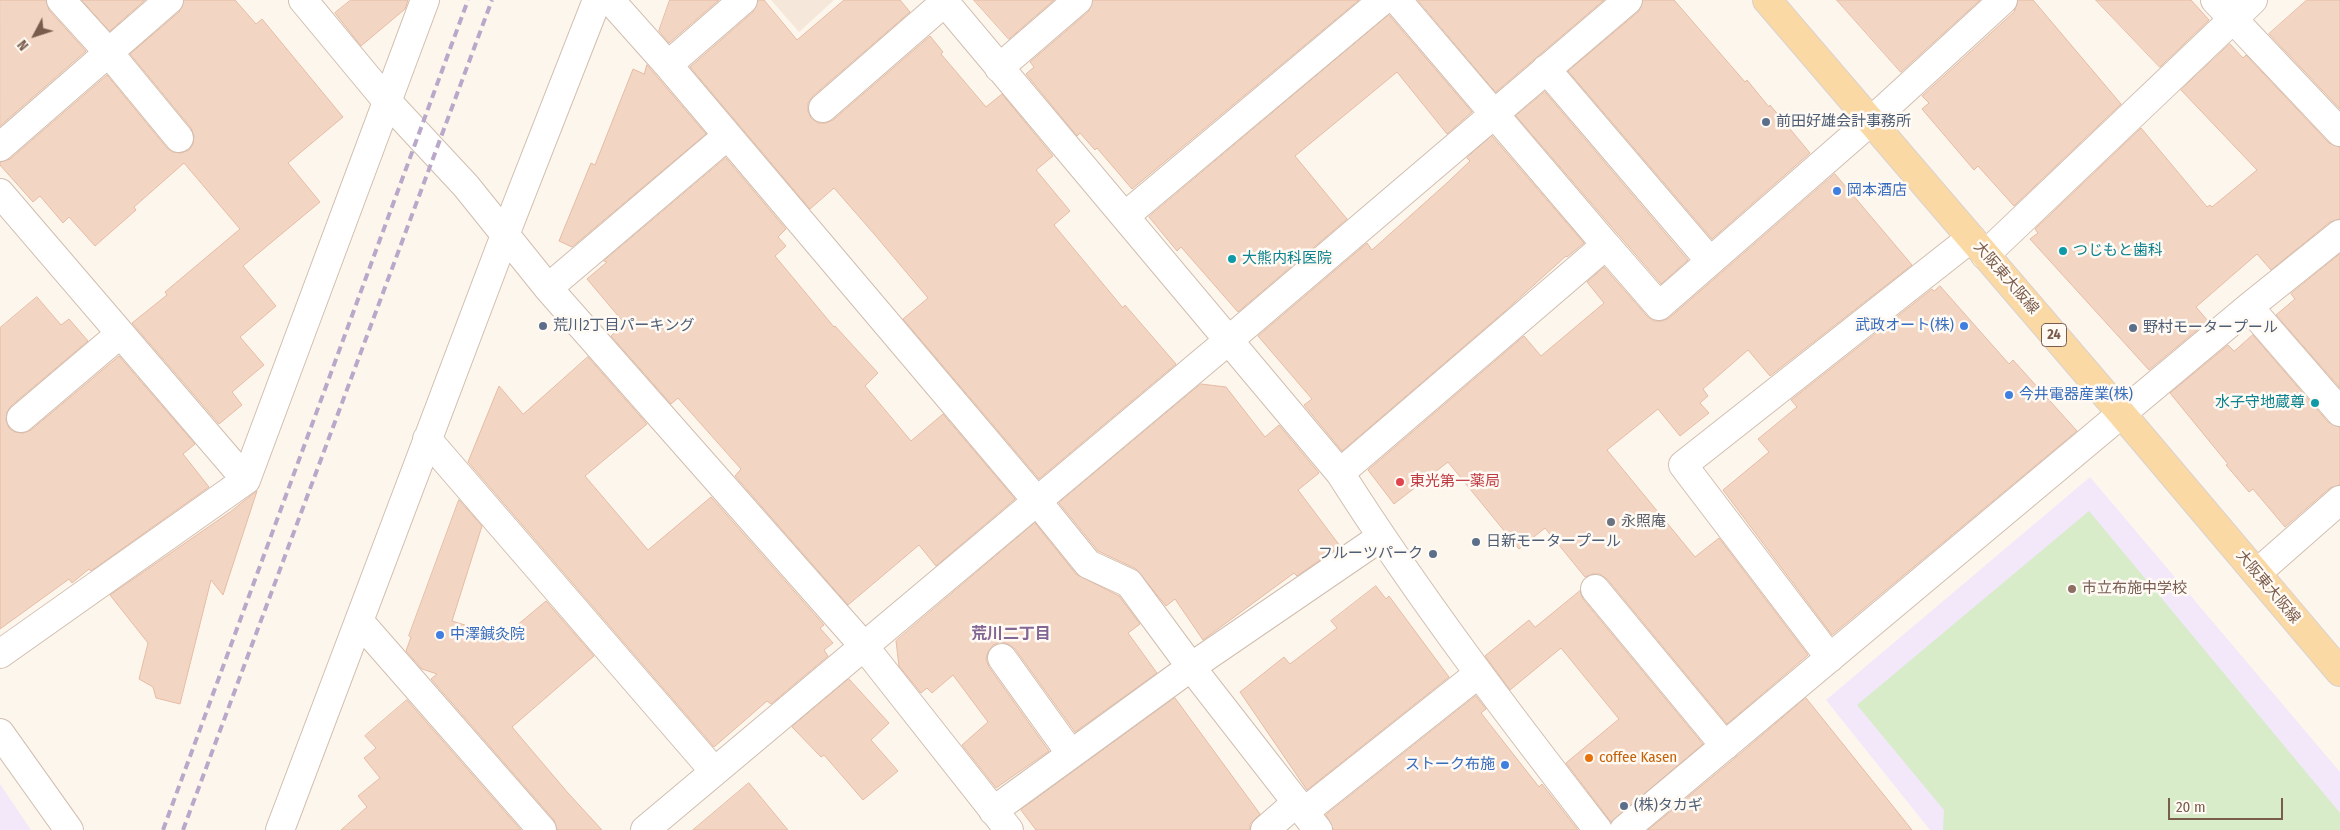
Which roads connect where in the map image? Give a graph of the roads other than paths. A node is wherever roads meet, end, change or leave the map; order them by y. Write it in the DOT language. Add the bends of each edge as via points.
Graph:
graph roads {
  1 [pos="61,0"];
  2 [pos="169,0"];
  3 [pos="303,0"];
  4 [pos="425,0"];
  5 [pos="598,0"];
  6 [pos="610,0"];
  7 [pos="743,0"];
  8 [pos="1078,0"];
  9 [pos="1383,0"];
  10 [pos="1397,0"];
  11 [pos="1628,0"];
  12 [pos="1767,0"];
  13 [pos="2003,0"];
  14 [pos="2253,0"];
  15 [pos="944,1"];
  16 [pos="2224,10"];
  17 [pos="109,53"];
  18 [pos="668,65"];
  19 [pos="999,68"];
  20 [pos="1546,69"];
  21 [pos="386,100"];
  22 [pos="823,108"];
  23 [pos="1494,114"];
  24 [pos="1871,121"];
  25 [pos="2340,132"];
  26 [pos="727,136"];
  27 [pos="179,138"];
  28 [pos="0,147"];
  29 [pos="0,193"];
  30 [pos="1125,216"];
  31 [pos="2340,234"];
  32 [pos="505,235"];
  33 [pos="1606,245"];
  34 [pos="1978,246"];
  35 [pos="1710,261"];
  36 [pos="548,288"];
  37 [pos="2249,307"];
  38 [pos="120,334"];
  39 [pos="1229,340"];
  40 [pos="2340,412"];
  41 [pos="2121,413"];
  42 [pos="21,418"];
  43 [pos="428,439"];
  44 [pos="1340,473"];
  45 [pos="246,480"];
  46 [pos="2340,500"];
  47 [pos="1037,501"];
  48 [pos="1380,537"];
  49 [pos="2257,574"];
  50 [pos="1595,589"];
  51 [pos="359,621"];
  52 [pos="863,645"];
  53 [pos="0,654"];
  54 [pos="1002,658"];
  55 [pos="1830,658"];
  56 [pos="1191,667"];
  57 [pos="2340,672"];
  58 [pos="1478,674"];
  59 [pos="0,733"];
  60 [pos="1725,746"];
  61 [pos="1071,754"];
  62 [pos="714,771"];
  63 [pos="1306,815"];
  64 [pos="1001,820"];
  65 [pos="69,830"];
  66 [pos="280,830"];
  67 [pos="542,830"];
  68 [pos="645,830"];
  69 [pos="1265,830"];
  70 [pos="1598,830"];
  71 [pos="1624,830"];
  1 -- 17 [label="street"];
  2 -- 17 [label="street"];
  3 -- 21 [label="street"];
  4 -- 21 [label="street"];
  5 -- 32 [label="street"];
  6 -- 18 [label="street"];
  7 -- 18 [label="street"];
  8 -- 19 [label="street"];
  9 -- 30 [label="street"];
  10 -- 23 [label="street"];
  11 -- 20 [label="street"];
  12 -- 24 [label="main road, 大阪東大阪線 / 24"];
  13 -- 24 [label="street"];
  14 -- 16 [label="street"];
  15 -- 19 [label="street"];
  15 -- 22 [label="street"];
  16 -- 25 [label="street"];
  16 -- 34 [label="street"];
  17 -- 27 [label="street"];
  17 -- 28 [label="street"];
  18 -- 26 [label="street"];
  19 -- 30 [label="street"];
  20 -- 23 [label="street"];
  20 -- 35 [label="street"];
  21 -- 32 [label="street" via="466,186"];
  21 -- 45 [label="street"];
  23 -- 33 [label="street"];
  23 -- 39 [label="street"];
  24 -- 34 [label="main road, 大阪東大阪線 / 24"];
  24 -- 35 [label="street"];
  26 -- 36 [label="street"];
  26 -- 47 [label="street"];
  29 -- 38 [label="street"];
  30 -- 39 [label="street"];
  31 -- 37 [label="street"];
  32 -- 36 [label="street"];
  32 -- 43 [label="street"];
  33 -- 35 [label="street" via="1659,306"];
  33 -- 44 [label="street"];
  34 -- 41 [label="main road, 大阪東大阪線 / 24"];
  34 -- 55 [label="street" via="1683,465"];
  36 -- 52 [label="street"];
  37 -- 40 [label="street"];
  37 -- 41 [label="street"];
  38 -- 42 [label="street"];
  38 -- 45 [label="street"];
  39 -- 44 [label="street"];
  39 -- 47 [label="street"];
  41 -- 49 [label="main road, 大阪東大阪線 / 24"];
  41 -- 55 [label="street"];
  43 -- 51 [label="street"];
  43 -- 62 [label="street"];
  44 -- 48 [label="street"];
  45 -- 53 [label="street"];
  46 -- 49 [label="street"];
  47 -- 52 [label="street"];
  47 -- 56 [label="street" via="1088,564 1129,583"];
  48 -- 56 [label="street"];
  48 -- 58 [label="street"];
  49 -- 57 [label="main road, 大阪東大阪線 / 24"];
  50 -- 60 [label="street"];
  51 -- 66 [label="street"];
  51 -- 67 [label="street"];
  52 -- 62 [label="street"];
  52 -- 64 [label="street"];
  54 -- 61 [label="street"];
  55 -- 60 [label="street"];
  56 -- 61 [label="street"];
  56 -- 63 [label="street"];
  58 -- 63 [label="street"];
  58 -- 70 [label="street"];
  59 -- 65 [label="street"];
  60 -- 71 [label="street"];
  61 -- 64 [label="street"];
  62 -- 68 [label="street"];
  63 -- 69 [label="street"];
}
